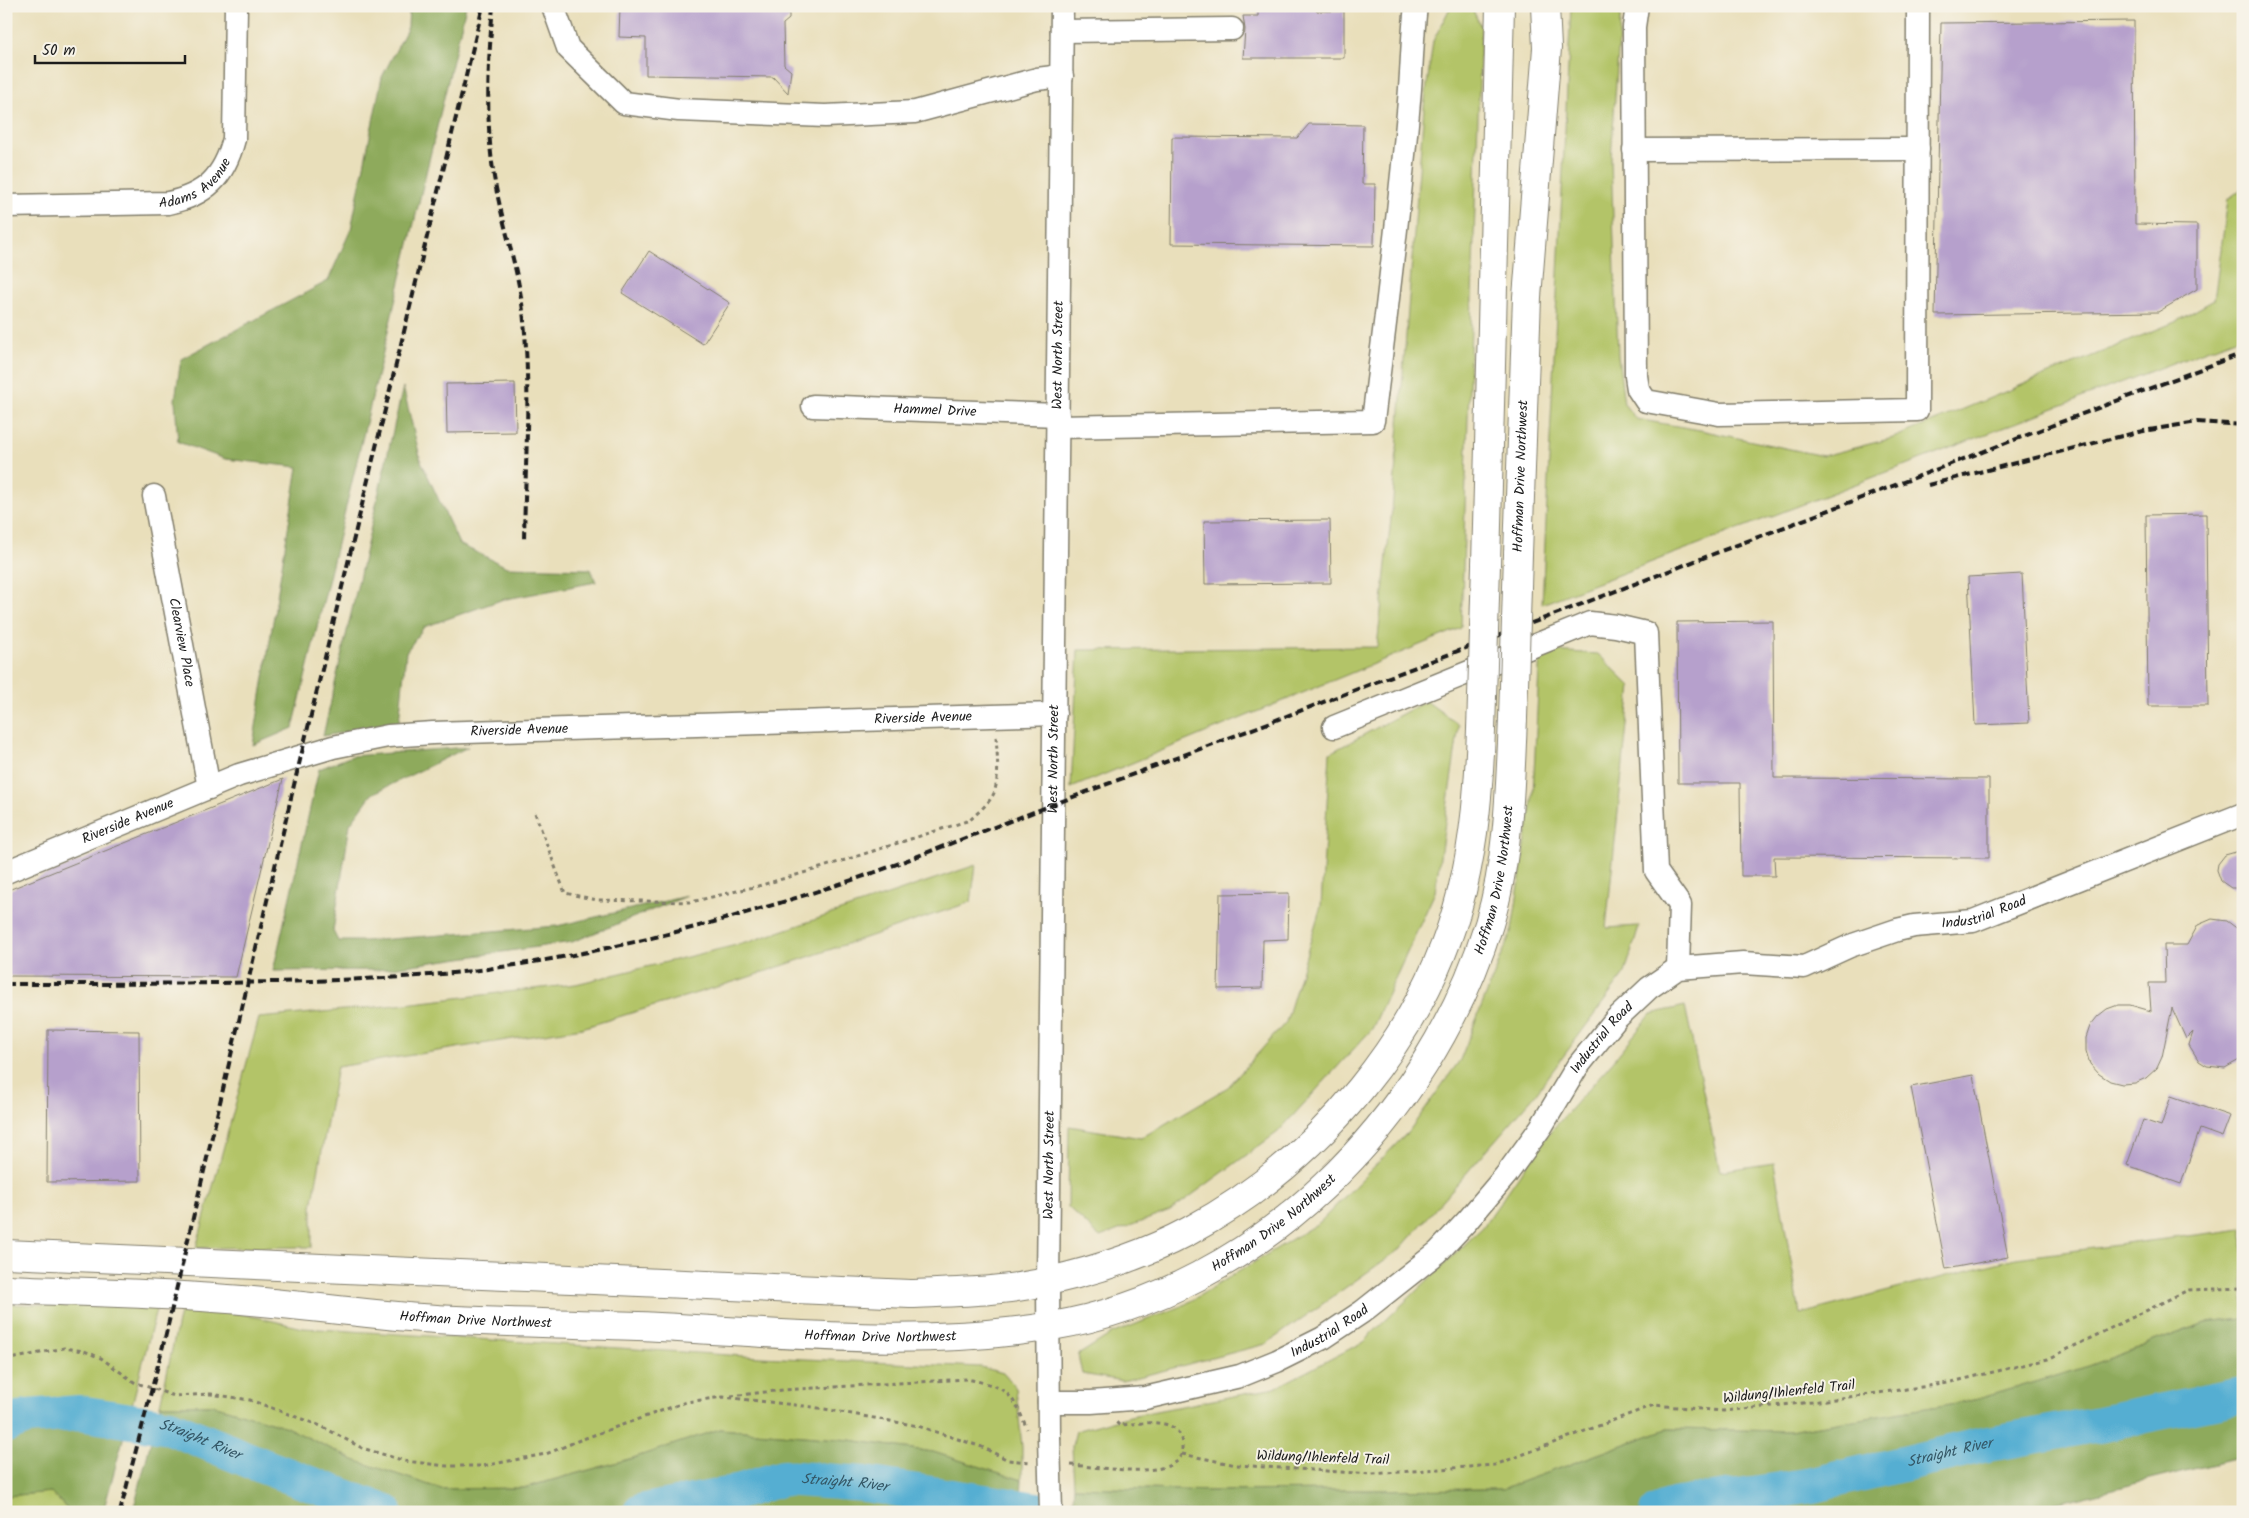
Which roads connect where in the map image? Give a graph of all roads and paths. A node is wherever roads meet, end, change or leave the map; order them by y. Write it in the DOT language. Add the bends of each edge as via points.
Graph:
graph roads {
  1 [pos="236,6"];
  2 [pos="553,6"];
  3 [pos="1062,6"];
  4 [pos="1416,6"];
  5 [pos="1488,6"];
  6 [pos="1500,6"];
  7 [pos="1545,6"];
  8 [pos="1552,6"];
  9 [pos="1637,6"];
  10 [pos="1918,6"];
  11 [pos="1232,29"];
  12 [pos="1062,31"];
  13 [pos="1500,44"];
  14 [pos="1547,48"];
  15 [pos="1062,76"];
  16 [pos="1918,149"];
  17 [pos="1634,150"];
  18 [pos="6,206"];
  19 [pos="813,406"];
  20 [pos="1058,421"];
  21 [pos="154,496"];
  22 [pos="1055,714"];
  23 [pos="994,716"];
  24 [pos="1334,727"];
  25 [pos="209,788"];
  26 [pos="536,813"];
  27 [pos="2243,814"];
  28 [pos="6,872"];
  29 [pos="1678,968"];
  30 [pos="6,1254"];
  31 [pos="1048,1282"];
  32 [pos="2243,1288"];
  33 [pos="6,1289"];
  34 [pos="1049,1326"];
  35 [pos="6,1360"];
  36 [pos="723,1397"];
  37 [pos="1110,1401"];
  38 [pos="1049,1402"];
  39 [pos="1049,1438"];
  40 [pos="1182,1454"];
  41 [pos="1037,1462"];
  42 [pos="1066,1464"];
  43 [pos="1050,1512"];
  1 -- 18 [label="street, Adams Avenue" via="234,139 230,157 220,175 204,189 168,204"];
  2 -- 15 [label="street" via="568,48 624,103 678,110 825,116 915,112 1038,79"];
  3 -- 12 [label="street, West North Street"];
  4 -- 20 [label="street, Hammel Drive" via="1394,250 1374,421"];
  5 -- 13 [label="main road"];
  6 -- 13 [label="main road, Hoffman Drive Northwest"];
  7 -- 14 [label="main road, Hoffman Drive Northwest"];
  8 -- 14 [label="main road"];
  9 -- 17 [label="street" via="1634,27"];
  10 -- 16 [label="street"];
  11 -- 12 [label="street"];
  12 -- 15 [label="street, West North Street"];
  13 -- 31 [label="main road, Hoffman Drive Northwest, bridge" via="1476,821 1461,894 1447,939 1425,990 1401,1032 1344,1110 1310,1144 1235,1202 1190,1231 1141,1254"];
  14 -- 34 [label="main road, Hoffman Drive Northwest, bridge" via="1527,297 1514,718 1507,830 1490,922 1457,1008 1404,1098 1367,1144 1288,1218 1256,1241 1151,1297 1081,1320"];
  15 -- 20 [label="street, West North Street"];
  16 -- 17 [label="street"];
  16 -- 17 [label="street" via="1917,410 1737,414 1719,414 1646,401 1638,389"];
  19 -- 20 [label="street, Hammel Drive"];
  20 -- 22 [label="street, West North Street"];
  21 -- 25 [label="street, Clearview Place"];
  22 -- 23 [label="street, Riverside Avenue"];
  22 -- 31 [label="street, West North Street"];
  23 -- 25 [label="street, Riverside Avenue" via="388,736 332,746 239,775"];
  23 -- 26 [label="path" via="998,763 994,792 970,820 817,869 691,902 597,900 565,893"];
  24 -- 29 [label="street" via="1590,623 1646,633 1656,871 1680,905"];
  25 -- 28 [label="street, Riverside Avenue"];
  27 -- 29 [label="street, Industrial Road" via="1973,921 1897,930 1850,946 1804,967 1743,963"];
  29 -- 37 [label="street, Industrial Road" via="1649,988 1616,1019 1577,1067 1541,1128 1506,1175 1438,1252 1389,1292 1322,1338 1240,1376 1145,1398"];
  30 -- 31 [label="main road, Hoffman Drive Northwest" via="910,1294"];
  31 -- 34 [label="street, West North Street"];
  32 -- 40 [label="path, Wildung/Ihlenfeld Trail" via="2188,1290 2048,1359 1943,1384 1723,1411 1654,1405 1495,1465 1372,1474 1236,1465"];
  33 -- 34 [label="main road, Hoffman Drive Northwest" via="217,1298 428,1319 881,1338 942,1338"];
  34 -- 38 [label="street, West North Street"];
  35 -- 36 [label="path" via="64,1348 84,1351 101,1358 134,1382 174,1396 212,1394 250,1400 321,1426 362,1448 405,1461 447,1466 483,1466 546,1454 686,1402"];
  36 -- 39 [label="path" via="783,1390 967,1380 1002,1389 1012,1397 1028,1430"];
  36 -- 41 [label="path" via="813,1407 918,1426 982,1447 1008,1460"];
  37 -- 38 [label="street, Industrial Road"];
  37 -- 40 [label="path" via="1111,1417 1119,1425 1166,1424 1174,1427 1180,1434"];
  38 -- 39 [label="street, West North Street"];
  39 -- 43 [label="street, West North Street, bridge"];
  40 -- 42 [label="path" via="1176,1462 1142,1470"];
}
